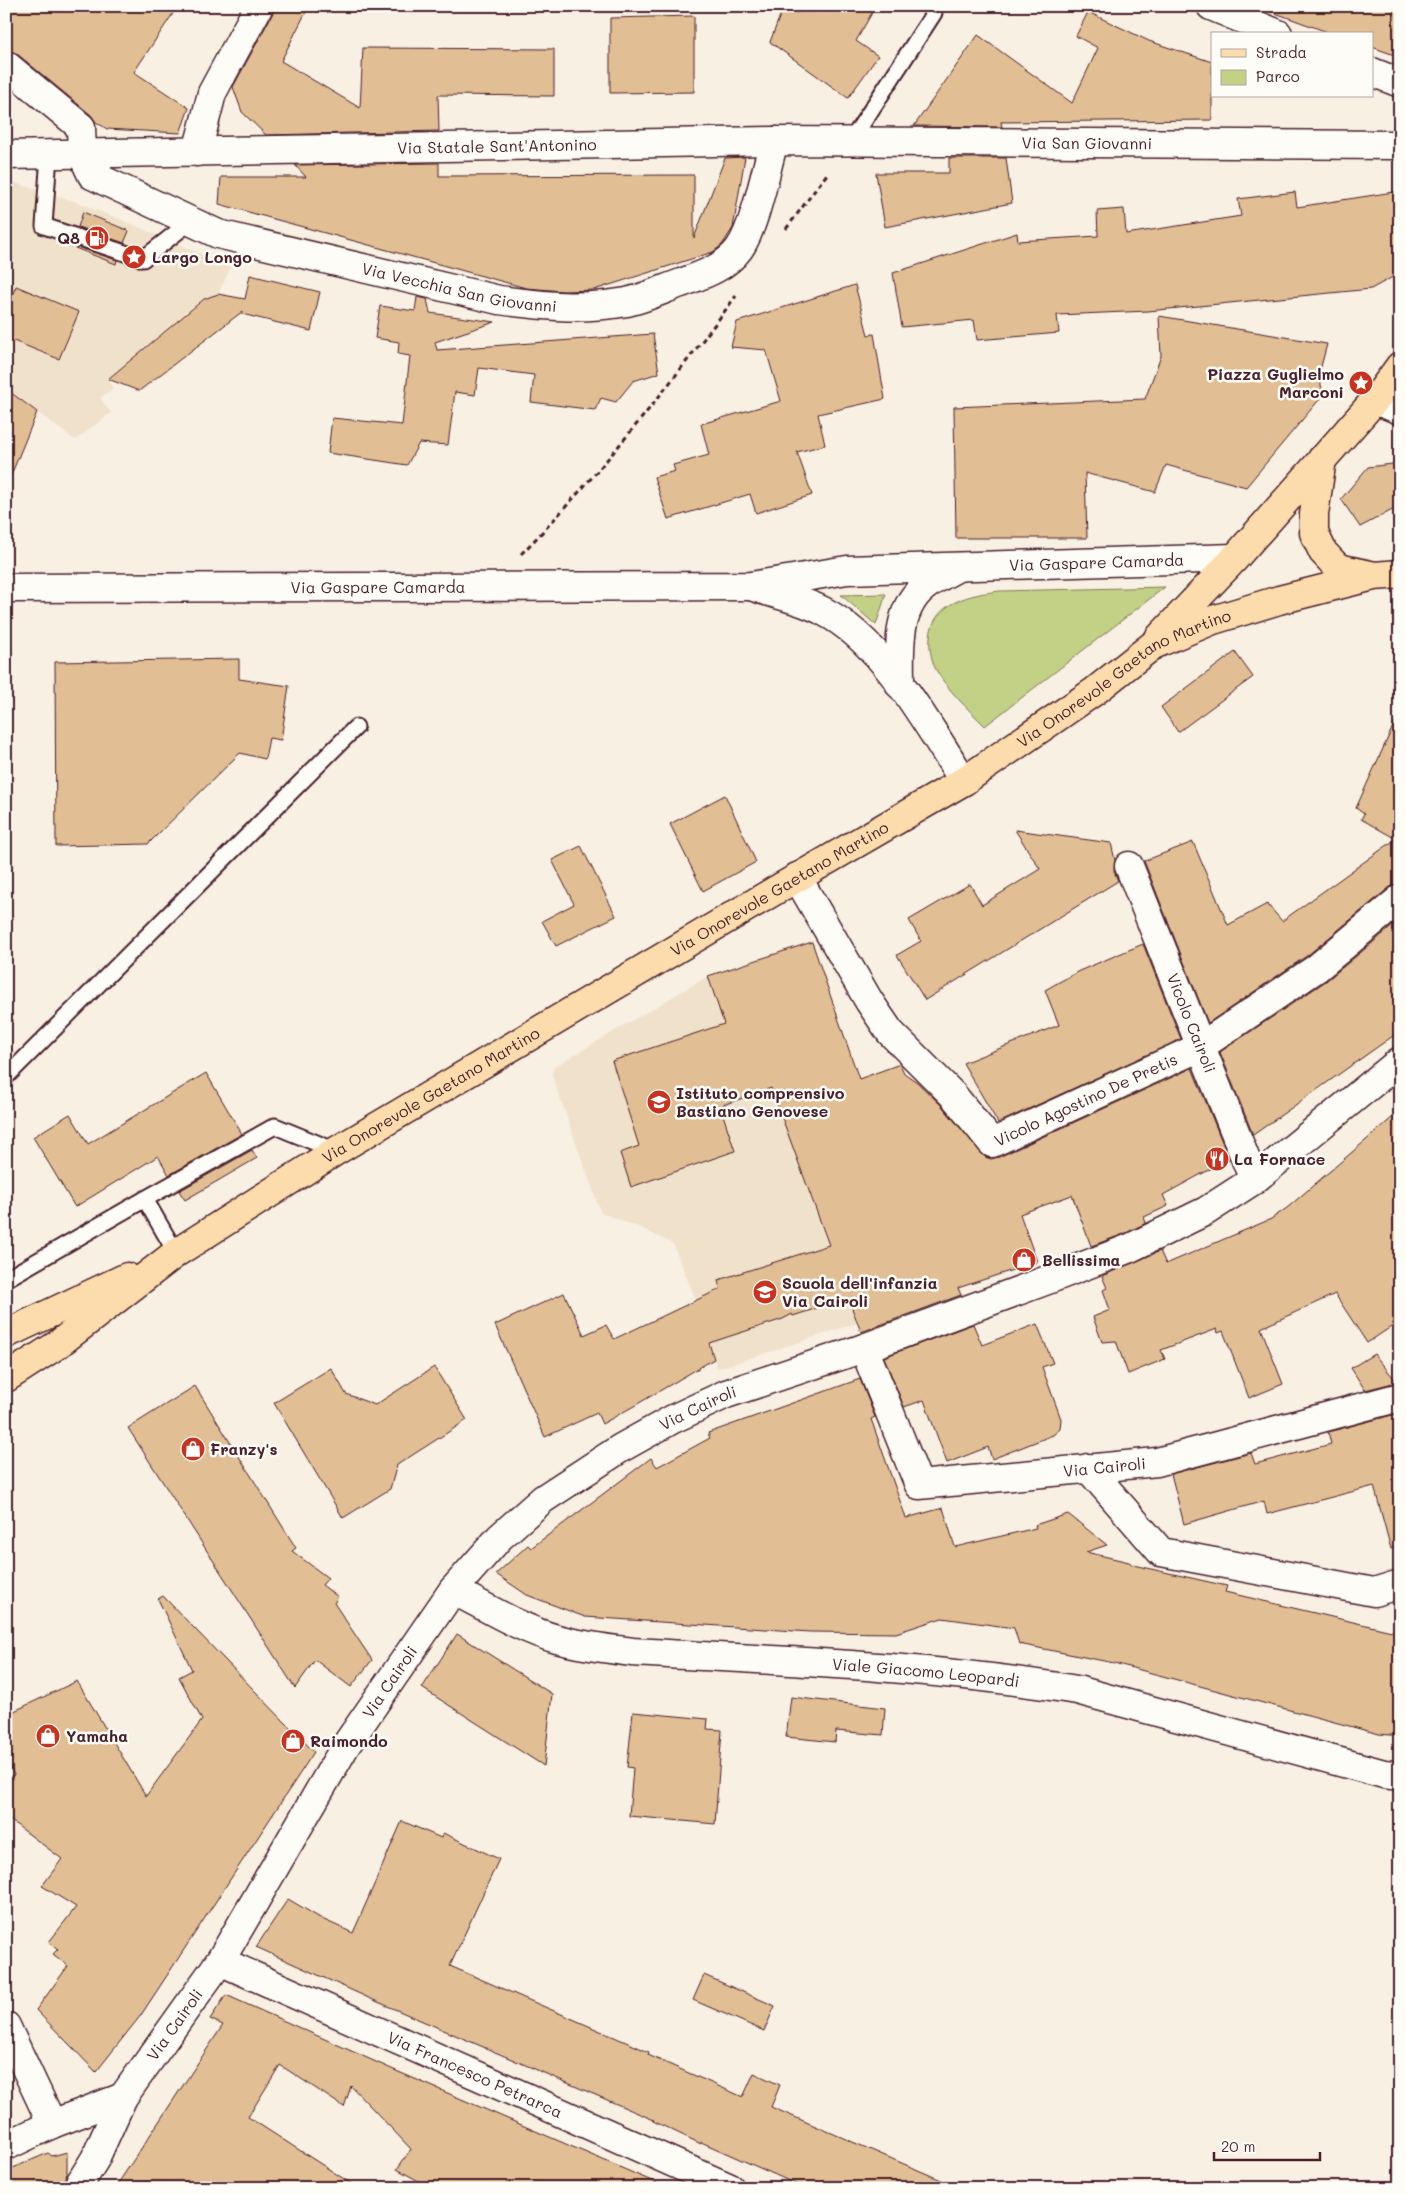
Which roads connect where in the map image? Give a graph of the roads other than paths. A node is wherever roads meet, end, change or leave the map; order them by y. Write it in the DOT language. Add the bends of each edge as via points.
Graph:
graph roads {
  1 [pos="259,6"];
  2 [pos="1211,6"];
  3 [pos="934,13"];
  4 [pos="1273,32"];
  5 [pos="6,66"];
  6 [pos="1374,73"];
  7 [pos="1400,83"];
  8 [pos="774,140"];
  9 [pos="851,141"];
  10 [pos="1400,145"];
  11 [pos="208,152"];
  12 [pos="82,154"];
  13 [pos="6,155"];
  14 [pos="49,155"];
  15 [pos="191,221"];
  16 [pos="1400,366"];
  17 [pos="1375,400"];
  18 [pos="1400,410"];
  19 [pos="1322,459"];
  20 [pos="1235,558"];
  21 [pos="959,566"];
  22 [pos="1387,575"];
  23 [pos="751,586"];
  24 [pos="6,588"];
  25 [pos="1153,645"];
  26 [pos="900,686"];
  27 [pos="356,727"];
  28 [pos="964,781"];
  29 [pos="1129,866"];
  30 [pos="797,877"];
  31 [pos="1400,899"];
  32 [pos="1200,1047"];
  33 [pos="1400,1061"];
  34 [pos="6,1077"];
  35 [pos="336,1151"];
  36 [pos="1254,1180"];
  37 [pos="145,1199"];
  38 [pos="176,1254"];
  39 [pos="6,1279"];
  40 [pos="6,1334"];
  41 [pos="864,1348"];
  42 [pos="6,1378"];
  43 [pos="1400,1397"];
  44 [pos="1088,1468"];
  45 [pos="1400,1584"];
  46 [pos="452,1590"];
  47 [pos="1400,1776"];
  48 [pos="220,1961"];
  49 [pos="6,2026"];
  50 [pos="123,2097"];
  51 [pos="52,2124"];
  52 [pos="6,2146"];
  53 [pos="77,2188"];
  54 [pos="730,2188"];
  1 -- 11 [label="street" via="212,93"];
  2 -- 4 [label="street"];
  3 -- 9 [label="lane"];
  5 -- 12 [label="street" via="81,127"];
  6 -- 7 [label="street"];
  8 -- 9 [label="street, Via San Giovanni"];
  8 -- 11 [label="street, Via Statale Sant'Antonino"];
  8 -- 15 [label="street, Via Vecchia San Giovanni" via="750,228 739,249 712,271 629,301 573,308 499,300 268,247 218,234"];
  9 -- 10 [label="street, Via San Giovanni"];
  11 -- 12 [label="street"];
  12 -- 14 [label="street"];
  12 -- 15 [label="street, Via Vecchia San Giovanni" via="92,175"];
  13 -- 14 [label="street"];
  14 -- 15 [label="lane" via="44,226 143,259"];
  16 -- 17 [label="main road"];
  17 -- 18 [label="street"];
  17 -- 19 [label="main road"];
  19 -- 20 [label="main road"];
  19 -- 22 [label="main road" via="1314,514 1314,532 1322,552 1338,568"];
  20 -- 21 [label="street, Via Gaspare Camarda"];
  20 -- 25 [label="main road"];
  21 -- 23 [label="street, Via Gaspare Camarda" via="847,570"];
  21 -- 26 [label="street, Via Gaspare Camarda" via="927,584 912,600 904,617 900,642"];
  22 -- 25 [label="main road, Via Onorevole Gaetano Martino" via="1232,614"];
  23 -- 24 [label="street, Via Gaspare Camarda"];
  23 -- 26 [label="street, Via Gaspare Camarda" via="822,610 851,628 874,651"];
  25 -- 28 [label="main road, Via Onorevole Gaetano Martino" via="1095,691"];
  26 -- 28 [label="street, Via Gaspare Camarda"];
  27 -- 34 [label="lane"];
  28 -- 30 [label="main road, Via Onorevole Gaetano Martino"];
  29 -- 32 [label="street, Vicolo Cairoli"];
  30 -- 32 [label="street, Vicolo Agostino De Pretis" via="868,1001 890,1032 953,1095 992,1144"];
  30 -- 35 [label="main road, Via Onorevole Gaetano Martino"];
  31 -- 32 [label="street, Vicolo Agostino De Pretis" via="1317,968"];
  32 -- 36 [label="street, Vicolo Cairoli"];
  33 -- 36 [label="street, Via Cairoli"];
  35 -- 37 [label="lane" via="275,1126"];
  35 -- 38 [label="main road, Via Onorevole Gaetano Martino"];
  36 -- 41 [label="street, Via Cairoli" via="1206,1211 1130,1248"];
  37 -- 38 [label="lane"];
  37 -- 39 [label="lane"];
  38 -- 40 [label="main road, Via Onorevole Gaetano Martino"];
  38 -- 42 [label="main road, Via Onorevole Gaetano Martino" via="57,1345"];
  41 -- 44 [label="street, Via Cairoli" via="919,1485"];
  41 -- 46 [label="street, Via Cairoli" via="726,1394 622,1448 543,1499 500,1537"];
  43 -- 44 [label="street, Via Cairoli" via="1157,1462"];
  44 -- 45 [label="street" via="1161,1552 1374,1592"];
  46 -- 47 [label="street, Viale Giacomo Leopardi" via="556,1639 592,1647 929,1670 1036,1683 1077,1690"];
  46 -- 48 [label="street, Via Cairoli" via="346,1745"];
  48 -- 50 [label="street, Via Cairoli"];
  48 -- 54 [label="street, Via Francesco Petrarca"];
  49 -- 51 [label="street"];
  50 -- 51 [label="street"];
  50 -- 53 [label="street, Via Cairoli" via="95,2159"];
  51 -- 52 [label="street"];
}
